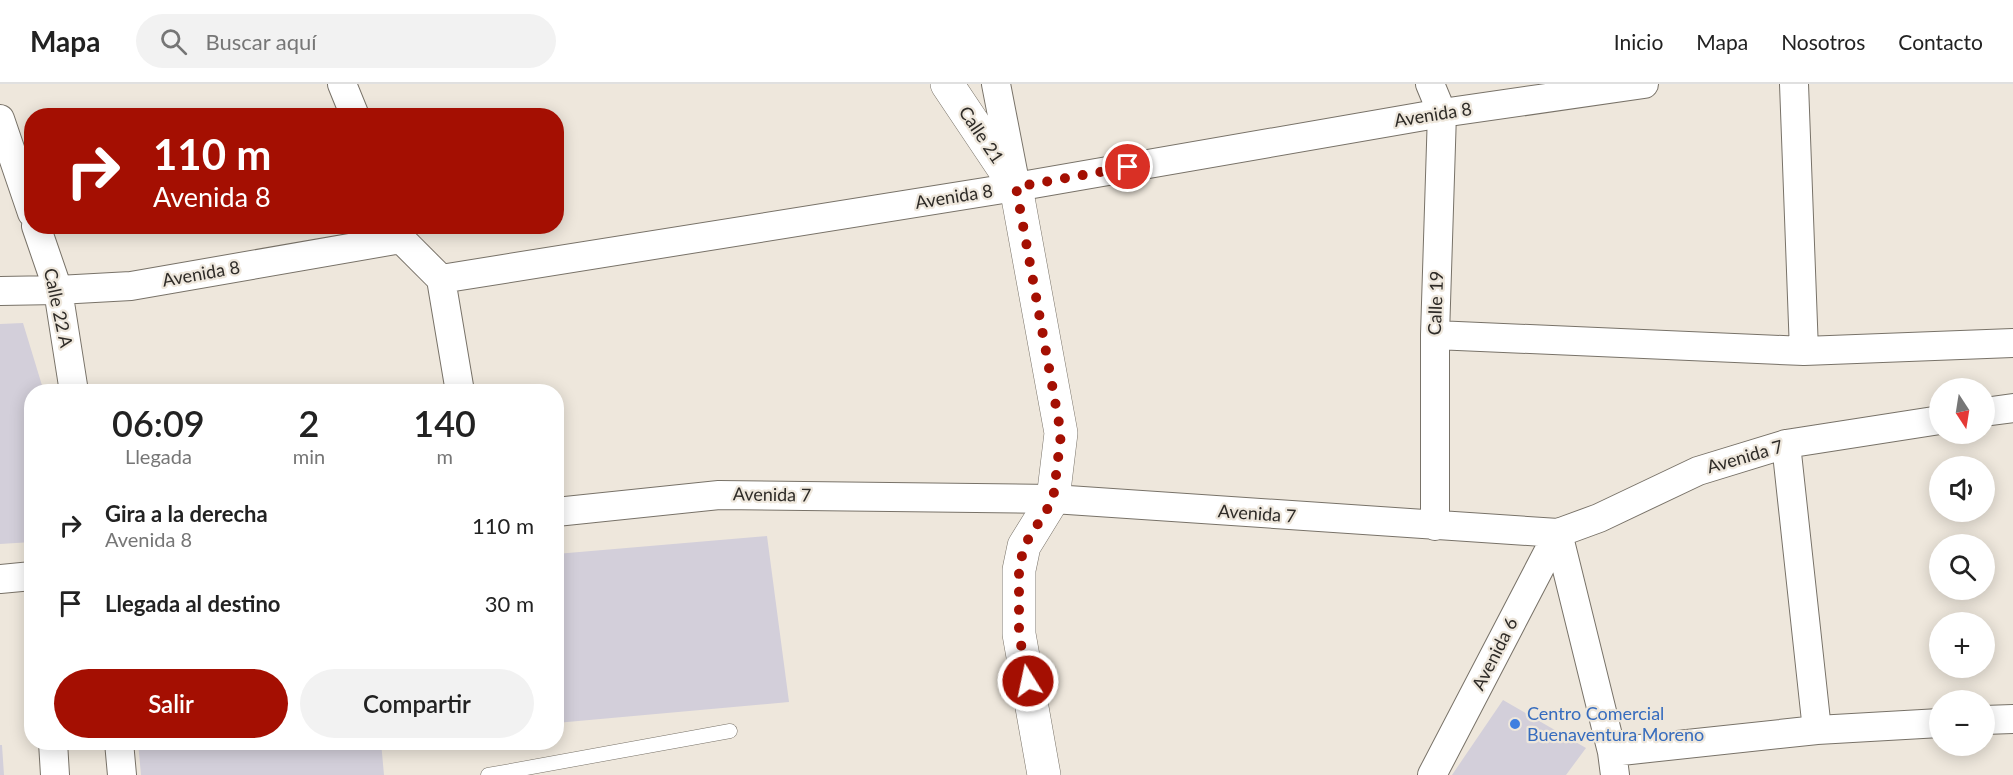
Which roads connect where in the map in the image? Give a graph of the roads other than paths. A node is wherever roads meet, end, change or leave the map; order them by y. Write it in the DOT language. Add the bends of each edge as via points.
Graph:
graph roads {
  1 [pos="947,84"];
  2 [pos="996,84"];
  3 [pos="1430,84"];
  4 [pos="1644,84"];
  5 [pos="1794,84"];
  6 [pos="1442,113"];
  7 [pos="0,119"];
  8 [pos="1016,187"];
  9 [pos="24,190"];
  10 [pos="39,234"];
  11 [pos="389,234"];
  12 [pos="401,234"];
  13 [pos="441,279"];
  14 [pos="58,290"];
  15 [pos="0,291"];
  16 [pos="1435,335"];
  17 [pos="2013,344"];
  18 [pos="1804,351"];
  19 [pos="73,384"];
  20 [pos="459,384"];
  21 [pos="2013,408"];
  22 [pos="1995,410"];
  23 [pos="1929,422"];
  24 [pos="1786,444"];
  25 [pos="1053,500"];
  26 [pos="564,511"];
  27 [pos="1435,525"];
  28 [pos="1558,532"];
  29 [pos="24,577"];
  30 [pos="0,579"];
  31 [pos="2013,719"];
  32 [pos="1995,720"];
  33 [pos="1929,724"];
  34 [pos="1817,730"];
  35 [pos="730,731"];
  36 [pos="53,750"];
  37 [pos="120,750"];
  38 [pos="1613,764"];
  39 [pos="55,775"];
  40 [pos="122,775"];
  41 [pos="488,775"];
  42 [pos="1044,775"];
  43 [pos="1432,775"];
  1 -- 8 [label="street, Calle 21"];
  2 -- 8 [label="street"];
  3 -- 6 [label="street, Calle 19"];
  4 -- 6 [label="street, Avenida 8"];
  5 -- 18 [label="street"];
  6 -- 8 [label="street, Avenida 8"];
  6 -- 16 [label="street, Calle 19"];
  7 -- 9 [label="street"];
  8 -- 13 [label="street, Avenida 8"];
  8 -- 25 [label="street" via="1061,434"];
  10 -- 14 [label="street, Calle 22 A"];
  11 -- 14 [label="street, Avenida 8" via="131,286"];
  12 -- 13 [label="street"];
  13 -- 20 [label="street"];
  14 -- 15 [label="street, Avenida 8"];
  14 -- 19 [label="street, Calle 22 A"];
  16 -- 18 [label="street"];
  16 -- 27 [label="street, Calle 19"];
  17 -- 18 [label="street"];
  21 -- 22 [label="street"];
  23 -- 24 [label="street, Avenida 7"];
  24 -- 28 [label="street, Avenida 7" via="1698,471 1599,518"];
  24 -- 34 [label="street"];
  25 -- 26 [label="street, Avenida 7" via="719,495"];
  25 -- 27 [label="street, Avenida 7"];
  25 -- 42 [label="street" via="1024,546 1019,570 1019,634"];
  27 -- 28 [label="street, Avenida 7"];
  28 -- 38 [label="street"];
  28 -- 43 [label="street, Avenida 6"];
  29 -- 30 [label="street"];
  31 -- 32 [label="street"];
  33 -- 34 [label="street"];
  34 -- 38 [label="street"];
  35 -- 41 [label="lane"];
  36 -- 39 [label="street"];
  37 -- 40 [label="street"];
}
